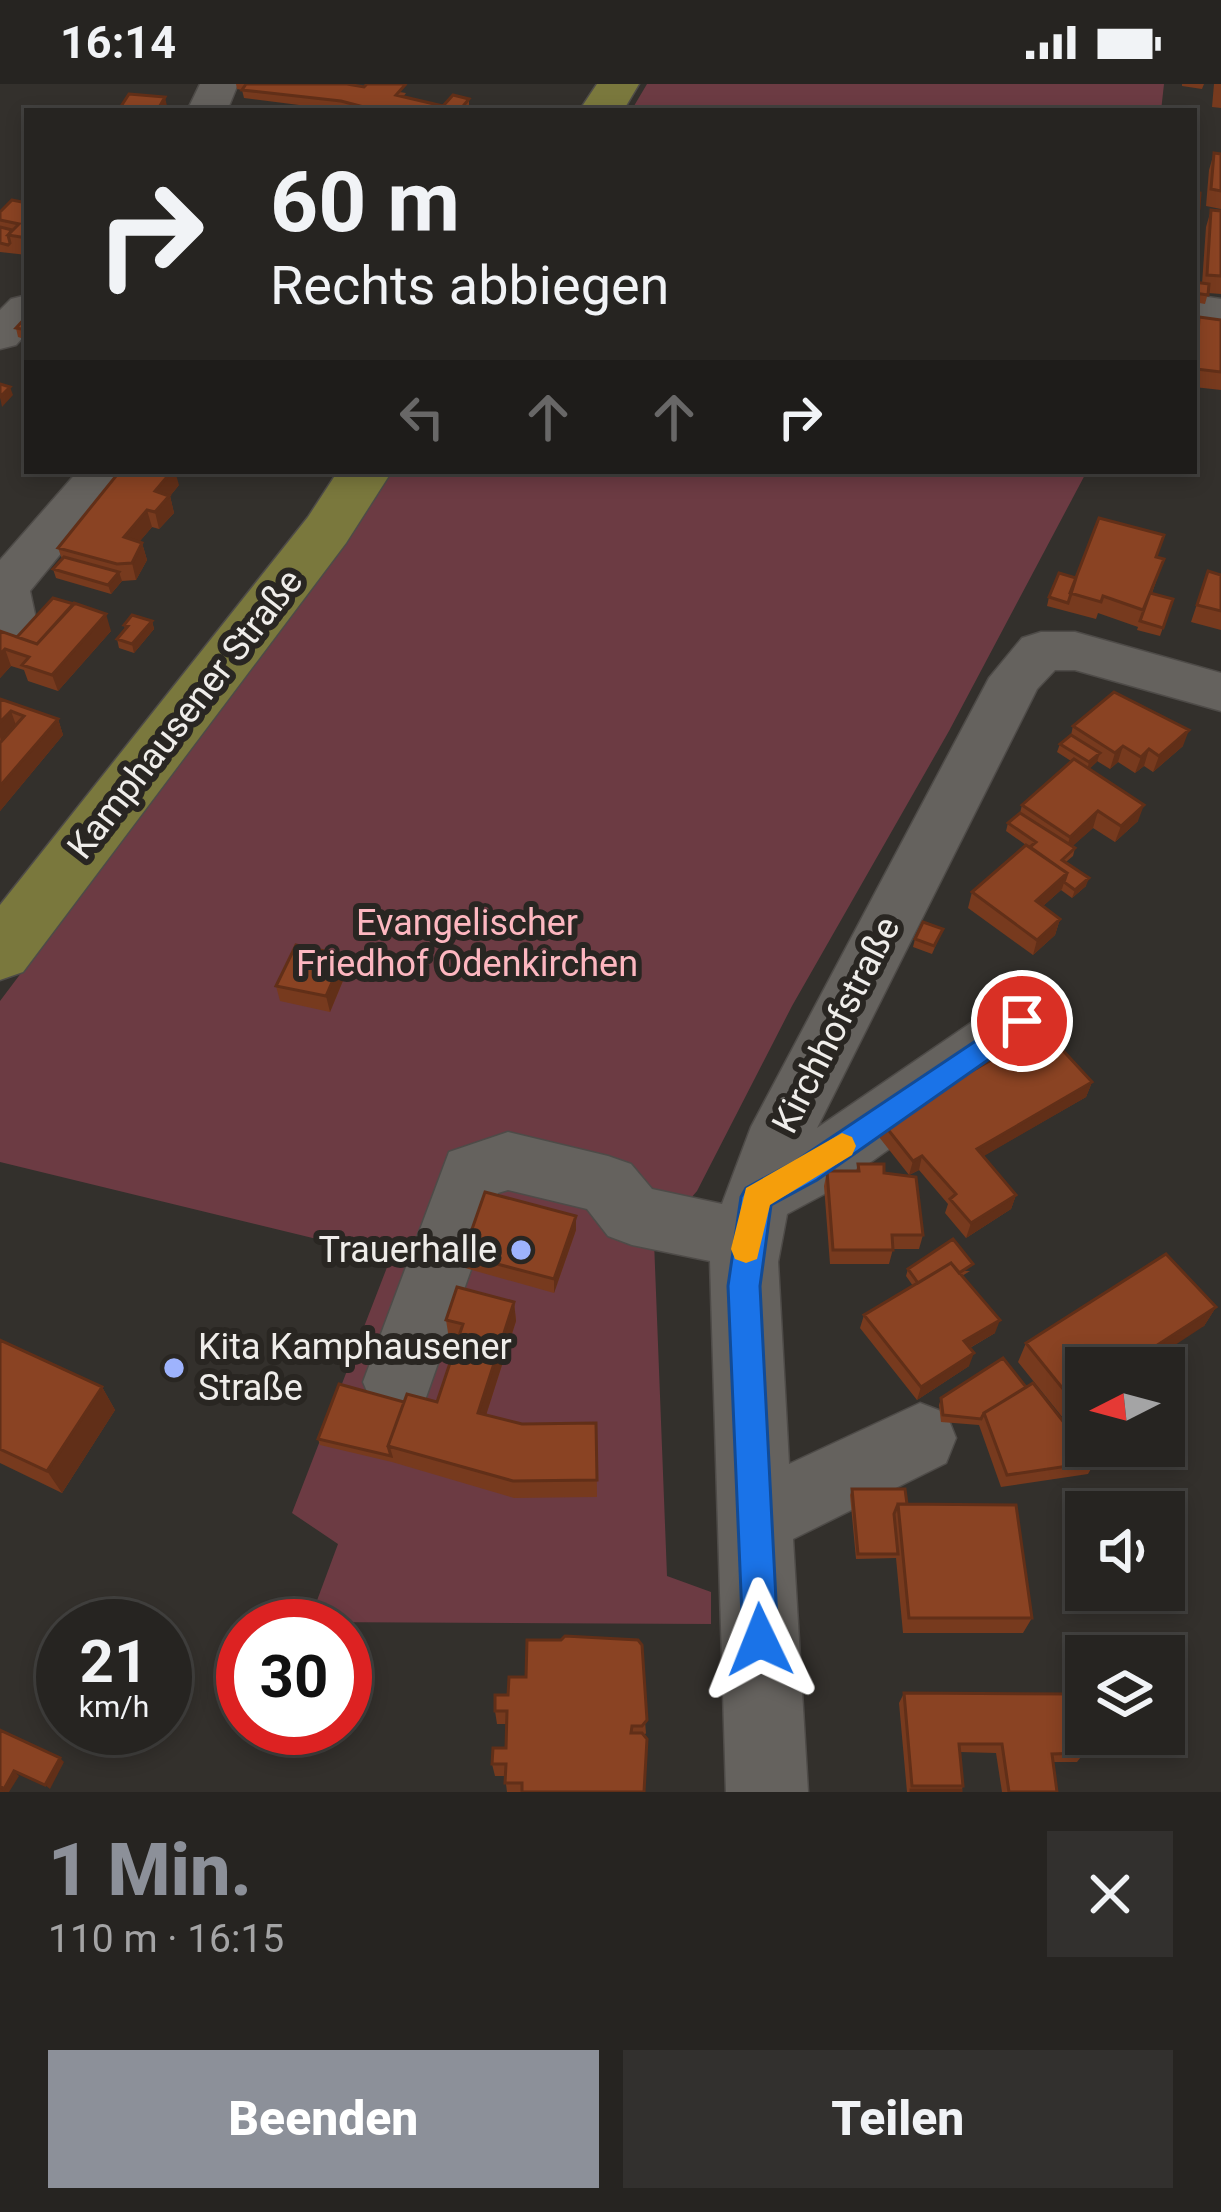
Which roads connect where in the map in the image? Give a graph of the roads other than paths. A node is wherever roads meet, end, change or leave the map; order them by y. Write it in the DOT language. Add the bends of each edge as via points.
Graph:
graph roads {
  1 [pos="22,285"];
  2 [pos="0,335"];
  3 [pos="102,474"];
  4 [pos="363,474"];
  5 [pos="13,559"];
  6 [pos="13,633"];
  7 [pos="1221,692"];
  8 [pos="0,953"];
  9 [pos="1022,1021"];
  10 [pos="752,1218"];
  11 [pos="398,1382"];
  12 [pos="920,1438"];
  13 [pos="755,1520"];
  14 [pos="767,1792"];
  1 -- 2 [label="street"];
  3 -- 5 [label="street"];
  4 -- 8 [label="main road, Kamphausener Straße"];
  5 -- 6 [label="street" via="4,588"];
  7 -- 10 [label="street, Kirchhofstraße" via="1075,651 1041,651 1016,678 774,1147"];
  9 -- 10 [label="street"];
  10 -- 11 [label="street" via="632,1215 608,1185 508,1161 472,1172"];
  10 -- 13 [label="street, Kirchhofstraße" via="744,1286"];
  12 -- 13 [label="street"];
  13 -- 14 [label="street, Kirchhofstraße"];
}
